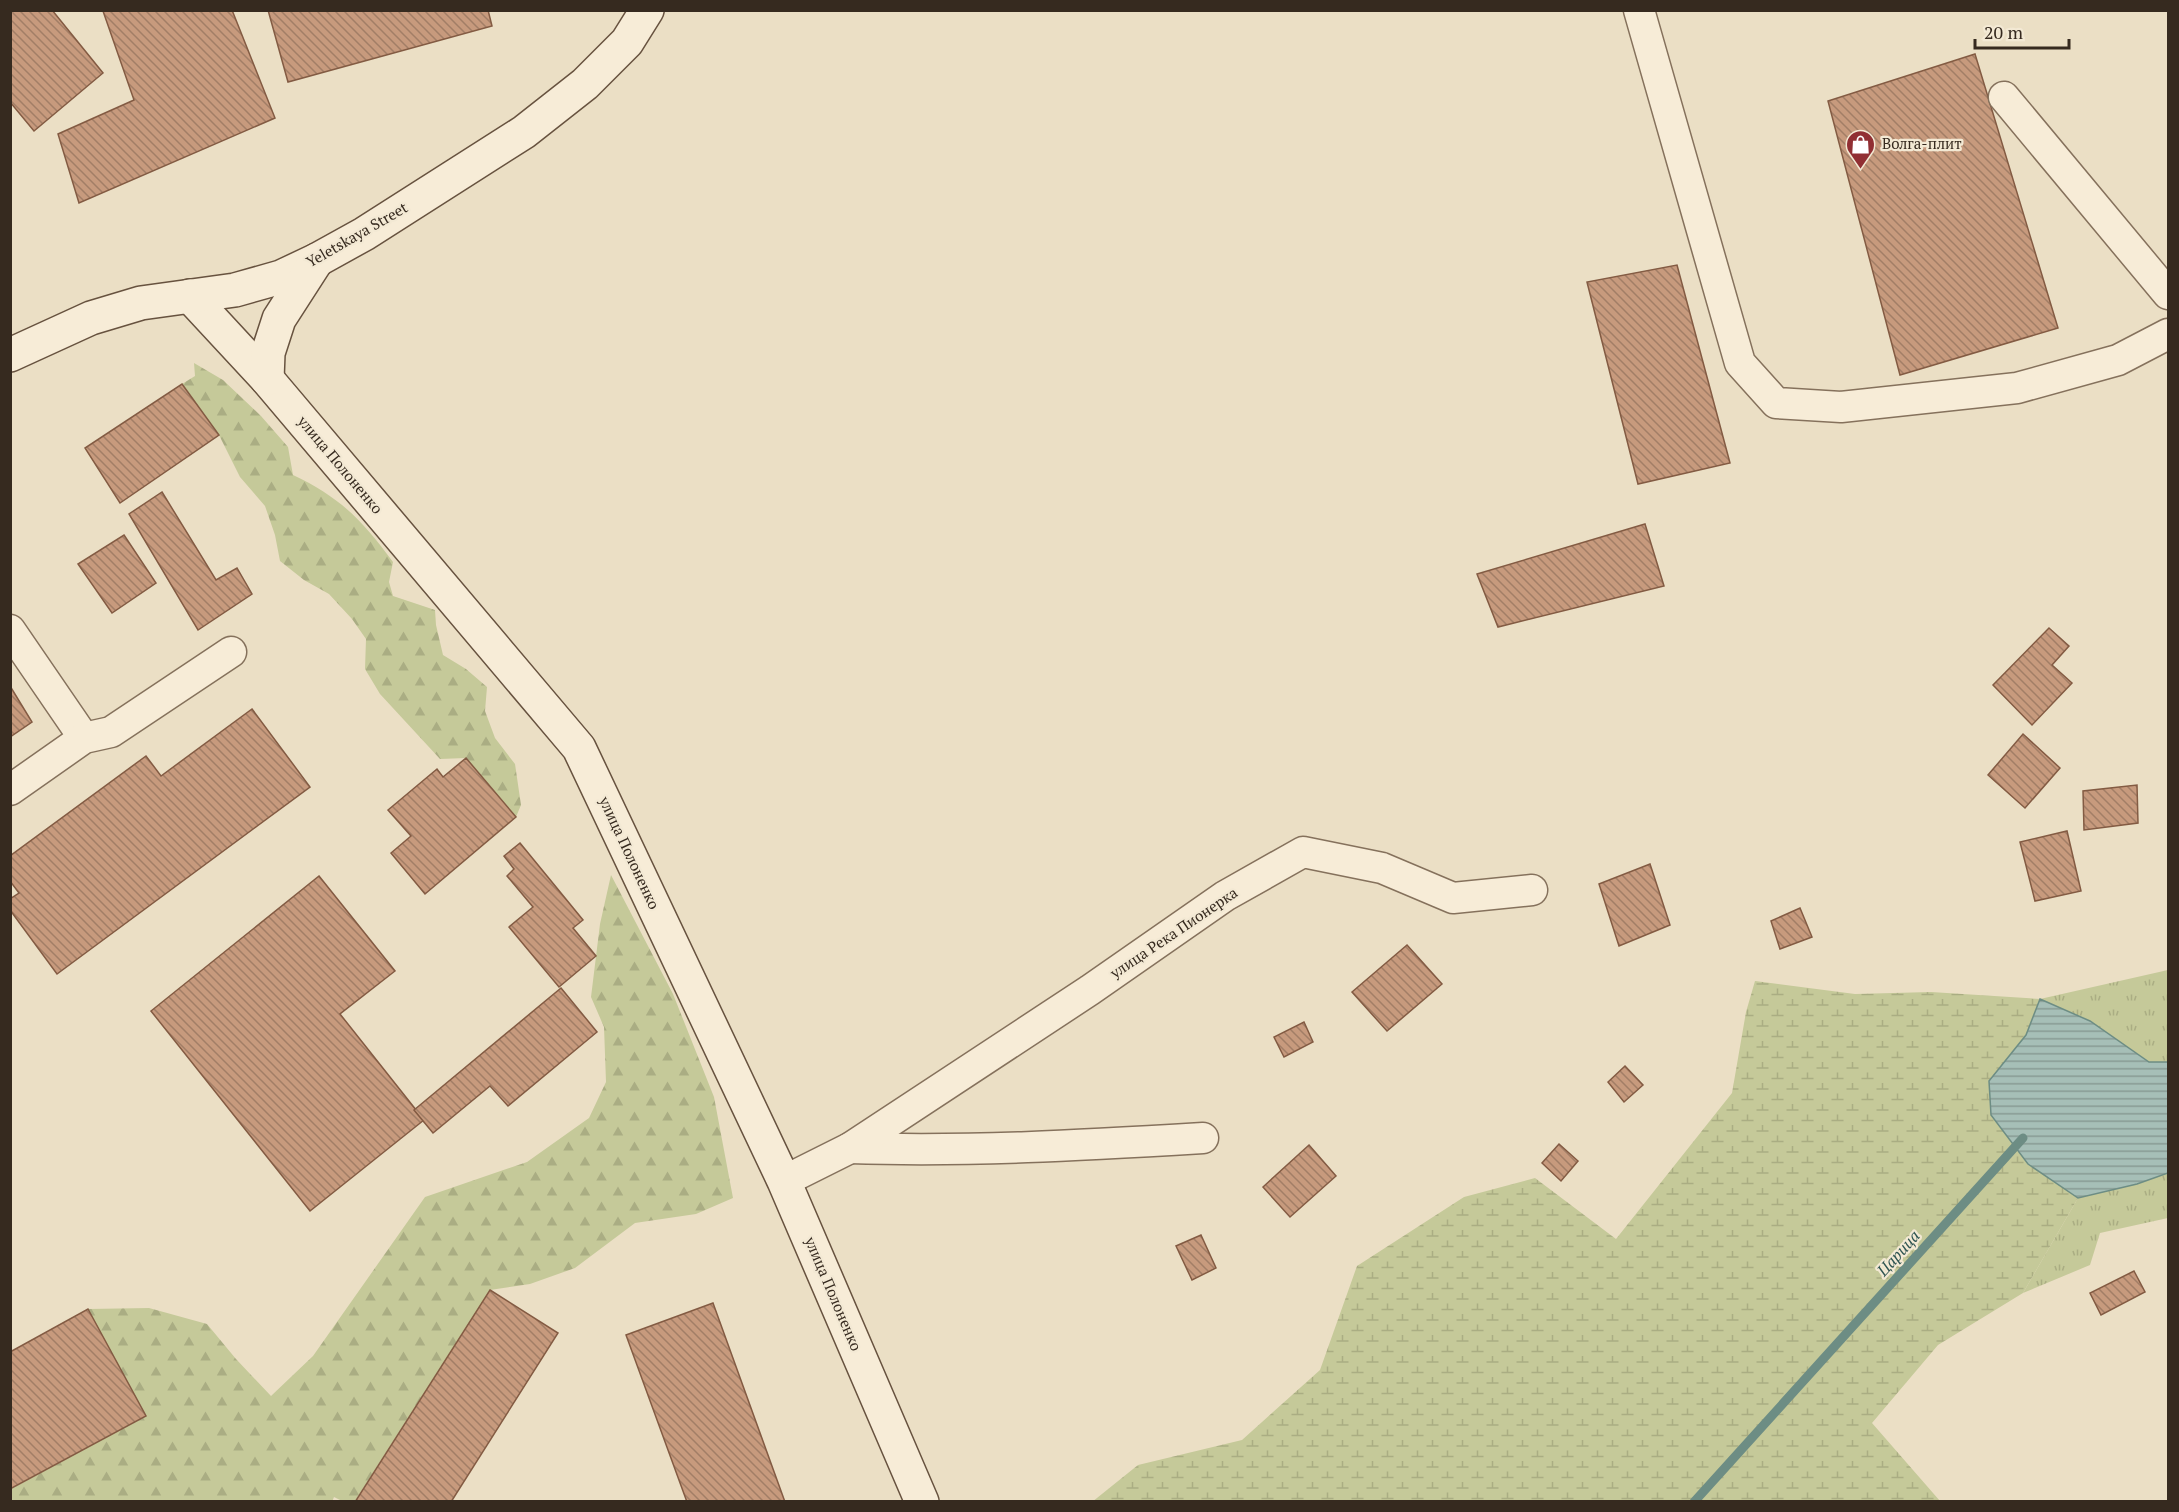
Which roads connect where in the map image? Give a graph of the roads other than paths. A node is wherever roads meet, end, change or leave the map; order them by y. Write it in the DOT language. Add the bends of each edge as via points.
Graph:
graph roads {
  1 [pos="647,10"];
  2 [pos="1639,10"];
  3 [pos="2004,97"];
  4 [pos="317,260"];
  5 [pos="2169,294"];
  6 [pos="190,296"];
  7 [pos="2169,334"];
  8 [pos="10,356"];
  9 [pos="267,379"];
  10 [pos="10,630"];
  11 [pos="231,652"];
  12 [pos="84,738"];
  13 [pos="10,790"];
  14 [pos="1532,890"];
  15 [pos="1203,1138"];
  16 [pos="850,1148"];
  17 [pos="784,1181"];
  18 [pos="922,1502"];
  1 -- 4 [label="main road, Yeletskaya Street" via="627,42 585,84 524,132"];
  2 -- 7 [label="street" via="1740,363 1776,403 1841,407 2017,388 2118,360"];
  3 -- 5 [label="street"];
  4 -- 6 [label="main road, Yeletskaya Street" via="281,277 235,290"];
  4 -- 9 [label="main road" via="279,319 268,353"];
  6 -- 8 [label="main road, Yeletskaya Street" via="141,303 91,318"];
  6 -- 9 [label="main road, улица Полоненко"];
  9 -- 17 [label="main road, улица Полоненко" via="579,748"];
  10 -- 12 [label="street"];
  11 -- 12 [label="street" via="111,732"];
  12 -- 13 [label="street"];
  14 -- 16 [label="street, улица Река Пионерка" via="1453,898 1382,868 1303,852 1225,896"];
  15 -- 16 [label="street, улица Река Пионерка" via="1074,1146"];
  16 -- 17 [label="street, улица Река Пионерка"];
  17 -- 18 [label="main road, улица Полоненко"];
}
